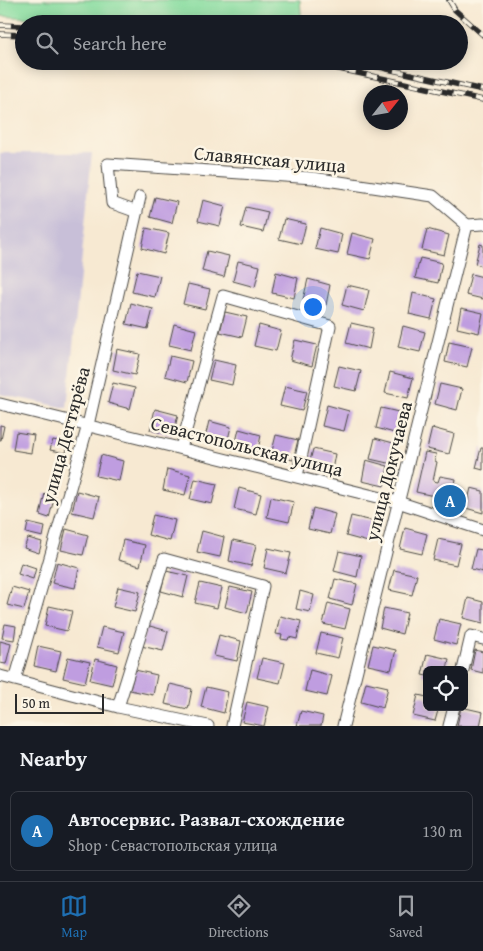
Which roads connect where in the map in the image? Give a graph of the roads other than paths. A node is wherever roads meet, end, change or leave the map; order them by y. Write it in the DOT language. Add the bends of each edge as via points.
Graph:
graph roads {
  1 [pos="140,197"];
  2 [pos="137,212"];
  3 [pos="483,224"];
  4 [pos="466,225"];
  5 [pos="0,404"];
  6 [pos="88,425"];
  7 [pos="181,448"];
  8 [pos="297,476"];
  9 [pos="398,502"];
  10 [pos="483,530"];
  11 [pos="483,639"];
  12 [pos="464,666"];
  13 [pos="0,676"];
  14 [pos="15,680"];
  15 [pos="118,707"];
  16 [pos="453,711"];
  17 [pos="208,726"];
  18 [pos="232,726"];
  19 [pos="343,726"];
  20 [pos="449,726"];
  1 -- 2 [label="street, улица Дегтярёва"];
  2 -- 4 [label="street, Славянская улица" via="112,203 108,164 313,178 433,196"];
  2 -- 6 [label="street, улица Дегтярёва"];
  3 -- 4 [label="street"];
  4 -- 9 [label="street, улица Докучаева"];
  5 -- 6 [label="street, Севастопольская улица"];
  6 -- 7 [label="street, Севастопольская улица"];
  6 -- 14 [label="street, улица Дегтярёва"];
  7 -- 8 [label="street, Севастопольская улица"];
  7 -- 8 [label="street" via="223,296 330,326"];
  8 -- 9 [label="street, Севастопольская улица"];
  9 -- 10 [label="street, Севастопольская улица"];
  9 -- 19 [label="street, улица Докучаева"];
  11 -- 12 [label="street" via="471,636"];
  13 -- 14 [label="street"];
  14 -- 15 [label="street"];
  15 -- 17 [label="street"];
  15 -- 18 [label="street" via="164,559 264,586"];
  16 -- 20 [label="street"];
}
